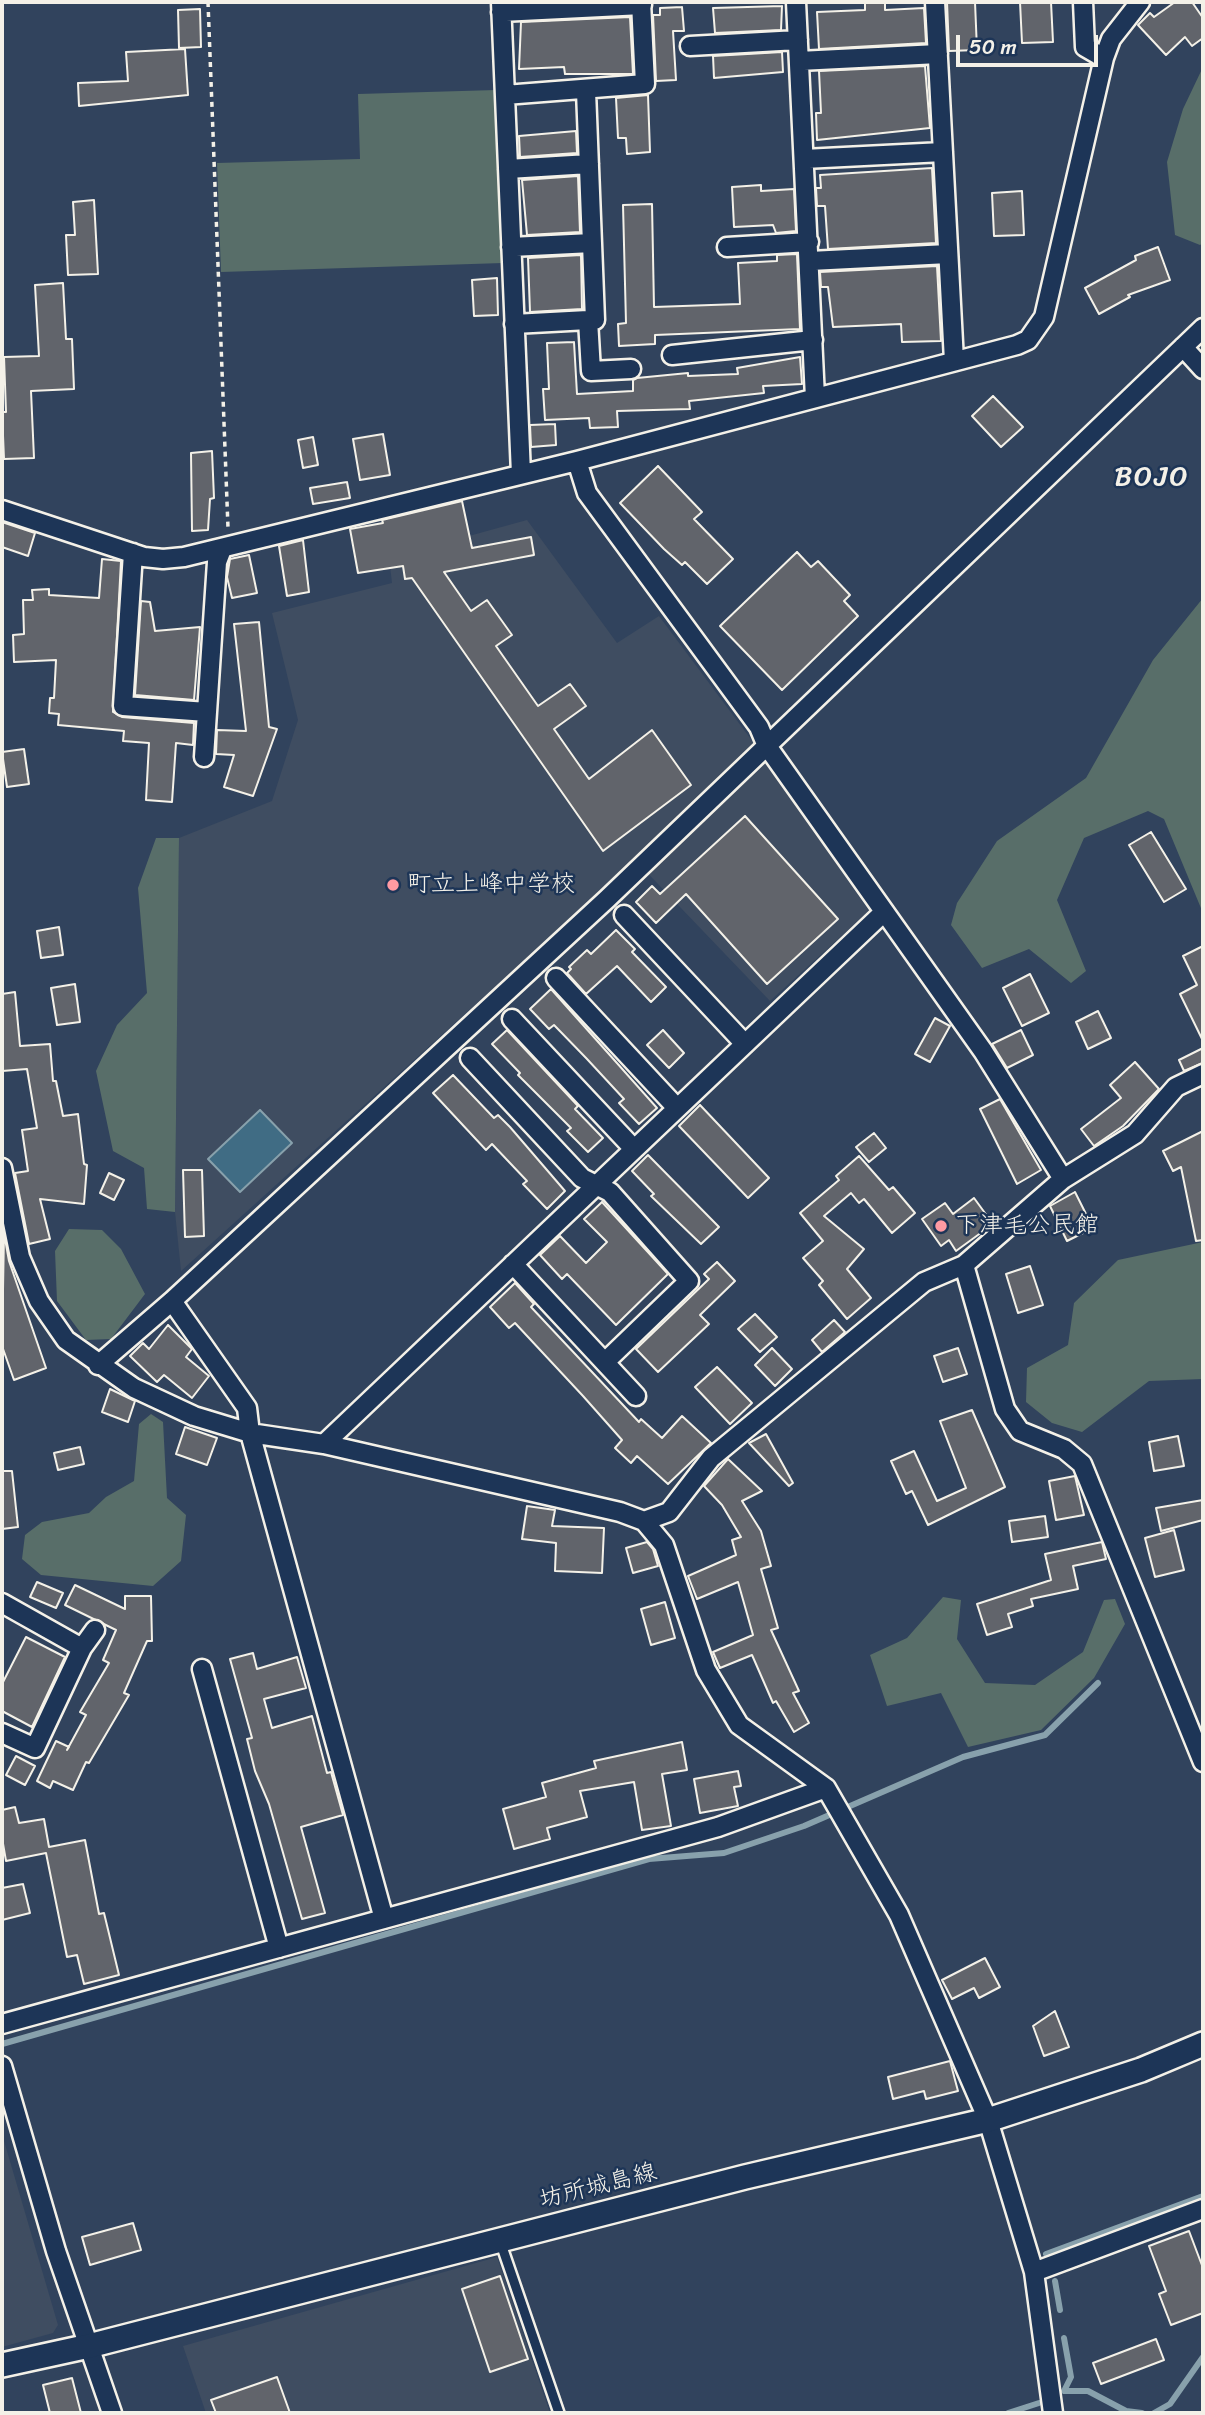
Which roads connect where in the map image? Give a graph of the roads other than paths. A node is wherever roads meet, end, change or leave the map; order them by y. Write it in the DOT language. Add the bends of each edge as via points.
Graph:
graph roads {
  1 [pos="796,2"];
  2 [pos="935,2"];
  3 [pos="1083,2"];
  4 [pos="1140,2"];
  5 [pos="641,3"];
  6 [pos="501,7"];
  7 [pos="798,40"];
  8 [pos="690,46"];
  9 [pos="938,54"];
  10 [pos="1104,58"];
  11 [pos="799,61"];
  12 [pos="586,90"];
  13 [pos="505,95"];
  14 [pos="943,152"];
  15 [pos="804,159"];
  16 [pos="589,164"];
  17 [pos="508,169"];
  18 [pos="809,242"];
  19 [pos="592,243"];
  20 [pos="511,247"];
  21 [pos="727,247"];
  22 [pos="948,254"];
  23 [pos="810,261"];
  24 [pos="588,320"];
  25 [pos="514,324"];
  26 [pos="1203,328"];
  27 [pos="813,340"];
  28 [pos="1183,347"];
  29 [pos="672,355"];
  30 [pos="954,361"];
  31 [pos="631,369"];
  32 [pos="1203,369"];
  33 [pos="815,398"];
  34 [pos="577,461"];
  35 [pos="521,474"];
  36 [pos="2,510"];
  37 [pos="222,549"];
  38 [pos="133,553"];
  39 [pos="207,712"];
  40 [pos="767,746"];
  41 [pos="204,757"];
  42 [pos="884,912"];
  43 [pos="624,915"];
  44 [pos="556,978"];
  45 [pos="512,1019"];
  46 [pos="745,1044"];
  47 [pos="470,1058"];
  48 [pos="1203,1074"];
  49 [pos="677,1108"];
  50 [pos="634,1149"];
  51 [pos="2,1168"];
  52 [pos="1063,1179"];
  53 [pos="597,1185"];
  54 [pos="6,1219"];
  55 [pos="513,1264"];
  56 [pos="964,1265"];
  57 [pos="172,1301"];
  58 [pos="605,1362"];
  59 [pos="98,1365"];
  60 [pos="636,1396"];
  61 [pos="250,1433"];
  62 [pos="324,1444"];
  63 [pos="644,1521"];
  64 [pos="2,1603"];
  65 [pos="95,1630"];
  66 [pos="82,1648"];
  67 [pos="202,1670"];
  68 [pos="2,1733"];
  69 [pos="1203,1762"];
  70 [pos="826,1788"];
  71 [pos="384,1919"];
  72 [pos="278,1948"];
  73 [pos="2,2024"];
  74 [pos="1203,2044"];
  75 [pos="2,2066"];
  76 [pos="988,2120"];
  77 [pos="1203,2209"];
  78 [pos="500,2240"];
  79 [pos="1034,2272"];
  80 [pos="89,2346"];
  81 [pos="2,2365"];
  82 [pos="112,2413"];
  83 [pos="559,2413"];
  84 [pos="1053,2413"];
  1 -- 7 [label="street"];
  2 -- 9 [label="street"];
  3 -- 10 [label="street" via="1085,47"];
  4 -- 10 [label="street" via="1111,39"];
  5 -- 6 [label="street"];
  5 -- 12 [label="street" via="645,84"];
  6 -- 13 [label="street"];
  7 -- 8 [label="street"];
  7 -- 11 [label="street"];
  9 -- 11 [label="street"];
  9 -- 14 [label="street"];
  10 -- 30 [label="street" via="1044,317 1028,340"];
  11 -- 15 [label="street"];
  12 -- 13 [label="street"];
  12 -- 16 [label="street"];
  13 -- 17 [label="street"];
  14 -- 15 [label="street"];
  14 -- 22 [label="street"];
  15 -- 18 [label="street"];
  16 -- 17 [label="street"];
  16 -- 19 [label="street"];
  17 -- 20 [label="street"];
  18 -- 21 [label="street"];
  18 -- 23 [label="street"];
  19 -- 20 [label="street"];
  19 -- 24 [label="street" via="595,320"];
  20 -- 25 [label="street"];
  22 -- 23 [label="street"];
  22 -- 30 [label="street"];
  23 -- 27 [label="street"];
  24 -- 25 [label="street"];
  24 -- 31 [label="street" via="591,371"];
  25 -- 35 [label="street"];
  26 -- 28 [label="street"];
  27 -- 29 [label="street"];
  27 -- 33 [label="street"];
  28 -- 32 [label="street"];
  28 -- 40 [label="street"];
  30 -- 33 [label="street"];
  33 -- 34 [label="street"];
  34 -- 35 [label="street"];
  34 -- 40 [label="street" via="587,494 759,727"];
  35 -- 37 [label="street"];
  36 -- 38 [label="street"];
  37 -- 38 [label="street" via="163,559"];
  37 -- 39 [label="street" via="217,562"];
  38 -- 39 [label="street" via="123,706"];
  39 -- 41 [label="street"];
  40 -- 42 [label="street"];
  40 -- 57 [label="street"];
  42 -- 46 [label="street"];
  42 -- 52 [label="street" via="983,1051"];
  43 -- 46 [label="street"];
  44 -- 49 [label="street"];
  45 -- 50 [label="street"];
  46 -- 49 [label="street"];
  47 -- 53 [label="street" via="582,1178"];
  48 -- 52 [label="street" via="1177,1087 1135,1134"];
  49 -- 50 [label="street"];
  50 -- 53 [label="street"];
  51 -- 54 [label="street"];
  52 -- 56 [label="street"];
  53 -- 55 [label="street"];
  53 -- 58 [label="street" via="610,1192 689,1281"];
  54 -- 59 [label="street" via="39,1301 66,1340"];
  55 -- 58 [label="street"];
  55 -- 62 [label="street"];
  56 -- 63 [label="street" via="924,1282 711,1458 669,1512"];
  56 -- 69 [label="street" via="1006,1409 1020,1431 1064,1449 1082,1464"];
  57 -- 59 [label="street"];
  57 -- 61 [label="street" via="247,1408"];
  58 -- 60 [label="street"];
  59 -- 61 [label="street" via="182,1410"];
  61 -- 62 [label="street"];
  61 -- 71 [label="street"];
  62 -- 63 [label="street" via="620,1511"];
  63 -- 70 [label="street" via="664,1545 706,1670 739,1725"];
  64 -- 66 [label="street"];
  65 -- 66 [label="street"];
  66 -- 68 [label="street" via="36,1748"];
  67 -- 72 [label="street"];
  70 -- 71 [label="street" via="718,1827"];
  70 -- 76 [label="street" via="899,1914"];
  71 -- 72 [label="street"];
  72 -- 73 [label="street"];
  74 -- 76 [label="main road, 坊所城島線" via="1141,2070"];
  75 -- 80 [label="street"];
  76 -- 78 [label="main road, 坊所城島線"];
  76 -- 79 [label="street"];
  77 -- 79 [label="street"];
  78 -- 80 [label="main road, 坊所城島線"];
  78 -- 83 [label="lane"];
  79 -- 84 [label="street"];
  80 -- 81 [label="main road, 坊所城島線"];
  80 -- 82 [label="street"];
}
